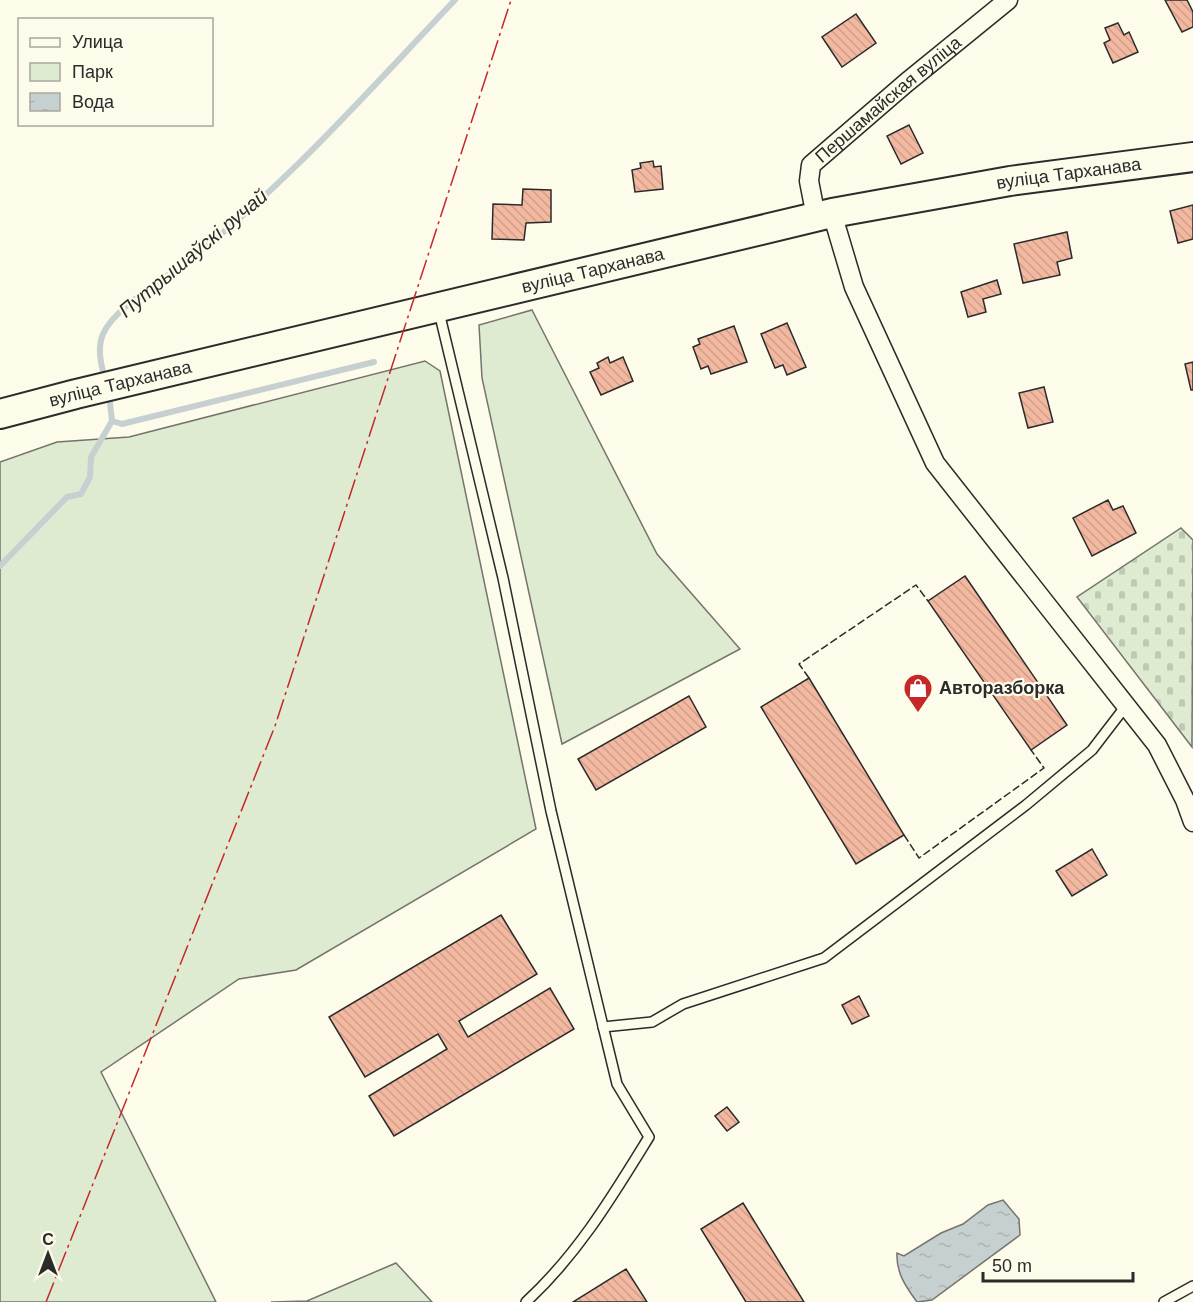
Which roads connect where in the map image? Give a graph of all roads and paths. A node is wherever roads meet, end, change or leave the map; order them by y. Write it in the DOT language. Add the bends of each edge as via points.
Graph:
graph roads {
  1 [pos="1008,0"];
  2 [pos="1193,158"];
  3 [pos="824,215"];
  4 [pos="438,306"];
  5 [pos="0,414"];
  6 [pos="1125,707"];
  7 [pos="1193,822"];
  8 [pos="603,1027"];
  9 [pos="1193,1286"];
  10 [pos="526,1302"];
  11 [pos="1164,1302"];
  1 -- 3 [label="street, Першамайская вуліца" via="811,165 809,182"];
  2 -- 3 [label="main road, вуліца Тарханава" via="1010,181"];
  3 -- 4 [label="main road, вуліца Тарханава"];
  3 -- 6 [label="street" via="935,463"];
  4 -- 5 [label="main road, вуліца Тарханава"];
  4 -- 8 [label="lane"];
  6 -- 7 [label="street" via="1157,745"];
  6 -- 8 [label="lane" via="1092,750 824,958 683,1004 652,1022"];
  8 -- 10 [label="lane" via="617,1084 649,1137 601,1214 556,1274"];
  9 -- 11 [label="lane"];
}
